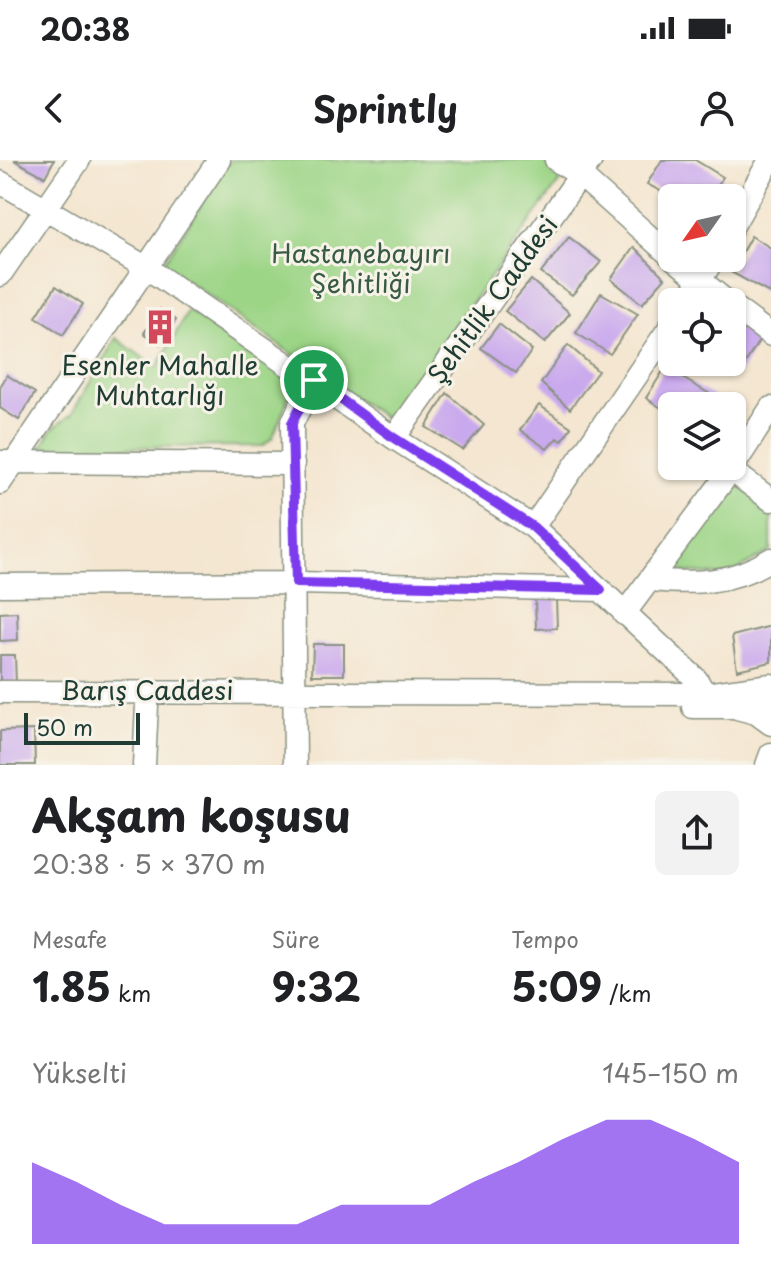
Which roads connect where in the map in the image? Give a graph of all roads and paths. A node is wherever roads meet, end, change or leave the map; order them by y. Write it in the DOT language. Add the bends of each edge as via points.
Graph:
graph roads {
  1 [pos="79,160"];
  2 [pos="219,160"];
  3 [pos="556,160"];
  4 [pos="770,160"];
  5 [pos="586,168"];
  6 [pos="0,182"];
  7 [pos="746,202"];
  8 [pos="46,210"];
  9 [pos="658,243"];
  10 [pos="147,268"];
  11 [pos="688,272"];
  12 [pos="706,272"];
  13 [pos="0,275"];
  14 [pos="700,282"];
  15 [pos="696,288"];
  16 [pos="708,288"];
  17 [pos="746,316"];
  18 [pos="771,335"];
  19 [pos="658,344"];
  20 [pos="314,380"];
  21 [pos="771,408"];
  22 [pos="394,438"];
  23 [pos="746,447"];
  24 [pos="6,462"];
  25 [pos="293,464"];
  26 [pos="724,480"];
  27 [pos="744,480"];
  28 [pos="0,483"];
  29 [pos="771,500"];
  30 [pos="533,527"];
  31 [pos="771,559"];
  32 [pos="650,580"];
  33 [pos="296,583"];
  34 [pos="0,585"];
  35 [pos="601,590"];
  36 [pos="624,614"];
  37 [pos="771,685"];
  38 [pos="0,692"];
  39 [pos="705,694"];
  40 [pos="294,697"];
  41 [pos="771,702"];
  42 [pos="0,704"];
  43 [pos="147,705"];
  44 [pos="736,707"];
  45 [pos="771,724"];
  46 [pos="771,754"];
  47 [pos="144,765"];
  48 [pos="295,765"];
  49 [pos="767,765"];
  1 -- 8 [label="street"];
  2 -- 10 [label="street"];
  3 -- 5 [label="street"];
  4 -- 7 [label="street"];
  5 -- 9 [label="street"];
  5 -- 22 [label="street, Şehitlik Caddesi"];
  6 -- 8 [label="street"];
  8 -- 10 [label="street"];
  8 -- 13 [label="street"];
  10 -- 20 [label="street"];
  10 -- 24 [label="street"];
  11 -- 14 [label="street"];
  12 -- 14 [label="street"];
  14 -- 15 [label="street"];
  14 -- 16 [label="street"];
  17 -- 18 [label="street"];
  19 -- 30 [label="street"];
  20 -- 22 [label="street"];
  20 -- 25 [label="street" via="292,423"];
  21 -- 23 [label="street"];
  22 -- 30 [label="street"];
  24 -- 25 [label="street"];
  24 -- 28 [label="street"];
  25 -- 33 [label="street"];
  26 -- 32 [label="street"];
  27 -- 29 [label="street"];
  30 -- 35 [label="street"];
  31 -- 32 [label="street" via="740,576 716,581"];
  32 -- 36 [label="street"];
  33 -- 34 [label="street"];
  33 -- 35 [label="street"];
  33 -- 40 [label="street"];
  35 -- 36 [label="street"];
  36 -- 39 [label="street" via="696,679"];
  37 -- 39 [label="street"];
  38 -- 40 [label="street, Barış Caddesi"];
  39 -- 40 [label="street"];
  40 -- 43 [label="street, Barış Caddesi"];
  40 -- 44 [label="street"];
  40 -- 48 [label="street"];
  41 -- 44 [label="street"];
  42 -- 43 [label="street, Barış Caddesi"];
  43 -- 47 [label="street"];
  44 -- 45 [label="street"];
  46 -- 49 [label="street"];
}
